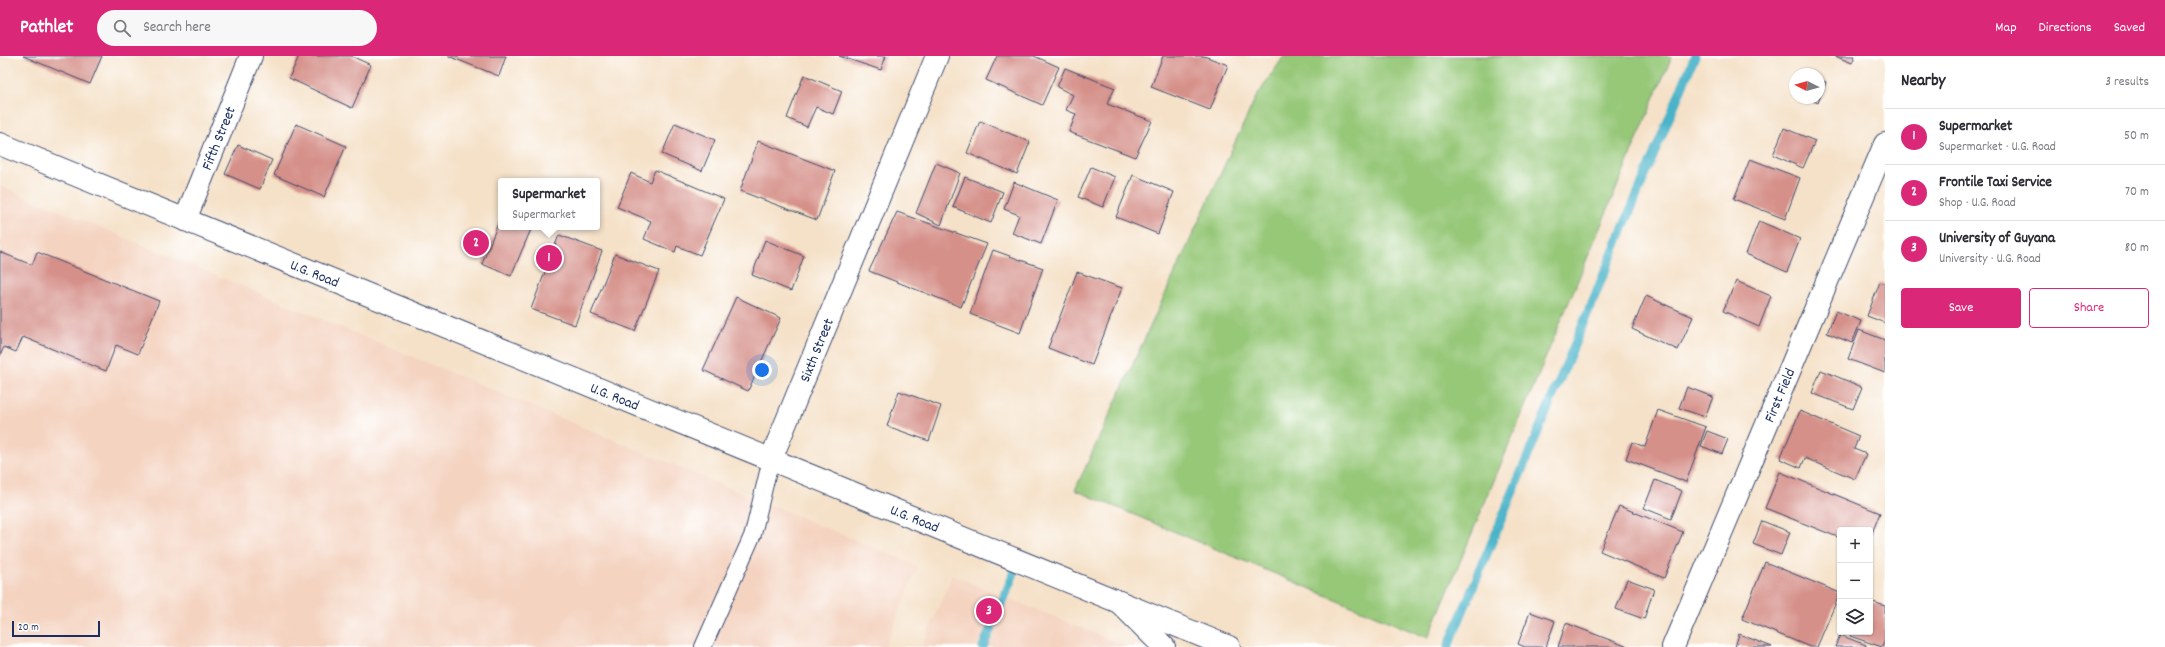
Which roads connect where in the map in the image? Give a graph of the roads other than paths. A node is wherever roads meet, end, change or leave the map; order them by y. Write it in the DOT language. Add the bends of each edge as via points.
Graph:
graph roads {
  1 [pos="251,56"];
  2 [pos="937,56"];
  3 [pos="0,144"];
  4 [pos="1885,144"];
  5 [pos="185,220"];
  6 [pos="771,459"];
  7 [pos="1119,602"];
  8 [pos="703,647"];
  9 [pos="1164,647"];
  10 [pos="1229,647"];
  11 [pos="1673,647"];
  1 -- 5 [label="street, Fifth Street"];
  2 -- 6 [label="street, Sixth Street"];
  3 -- 5 [label="street, U.G. Road"];
  4 -- 11 [label="street, First Field"];
  5 -- 6 [label="street, U.G. Road"];
  6 -- 7 [label="street, U.G. Road"];
  6 -- 8 [label="lane, Sixth Street" via="753,534"];
  7 -- 9 [label="street"];
  7 -- 10 [label="street, U.G. Road"];
}
